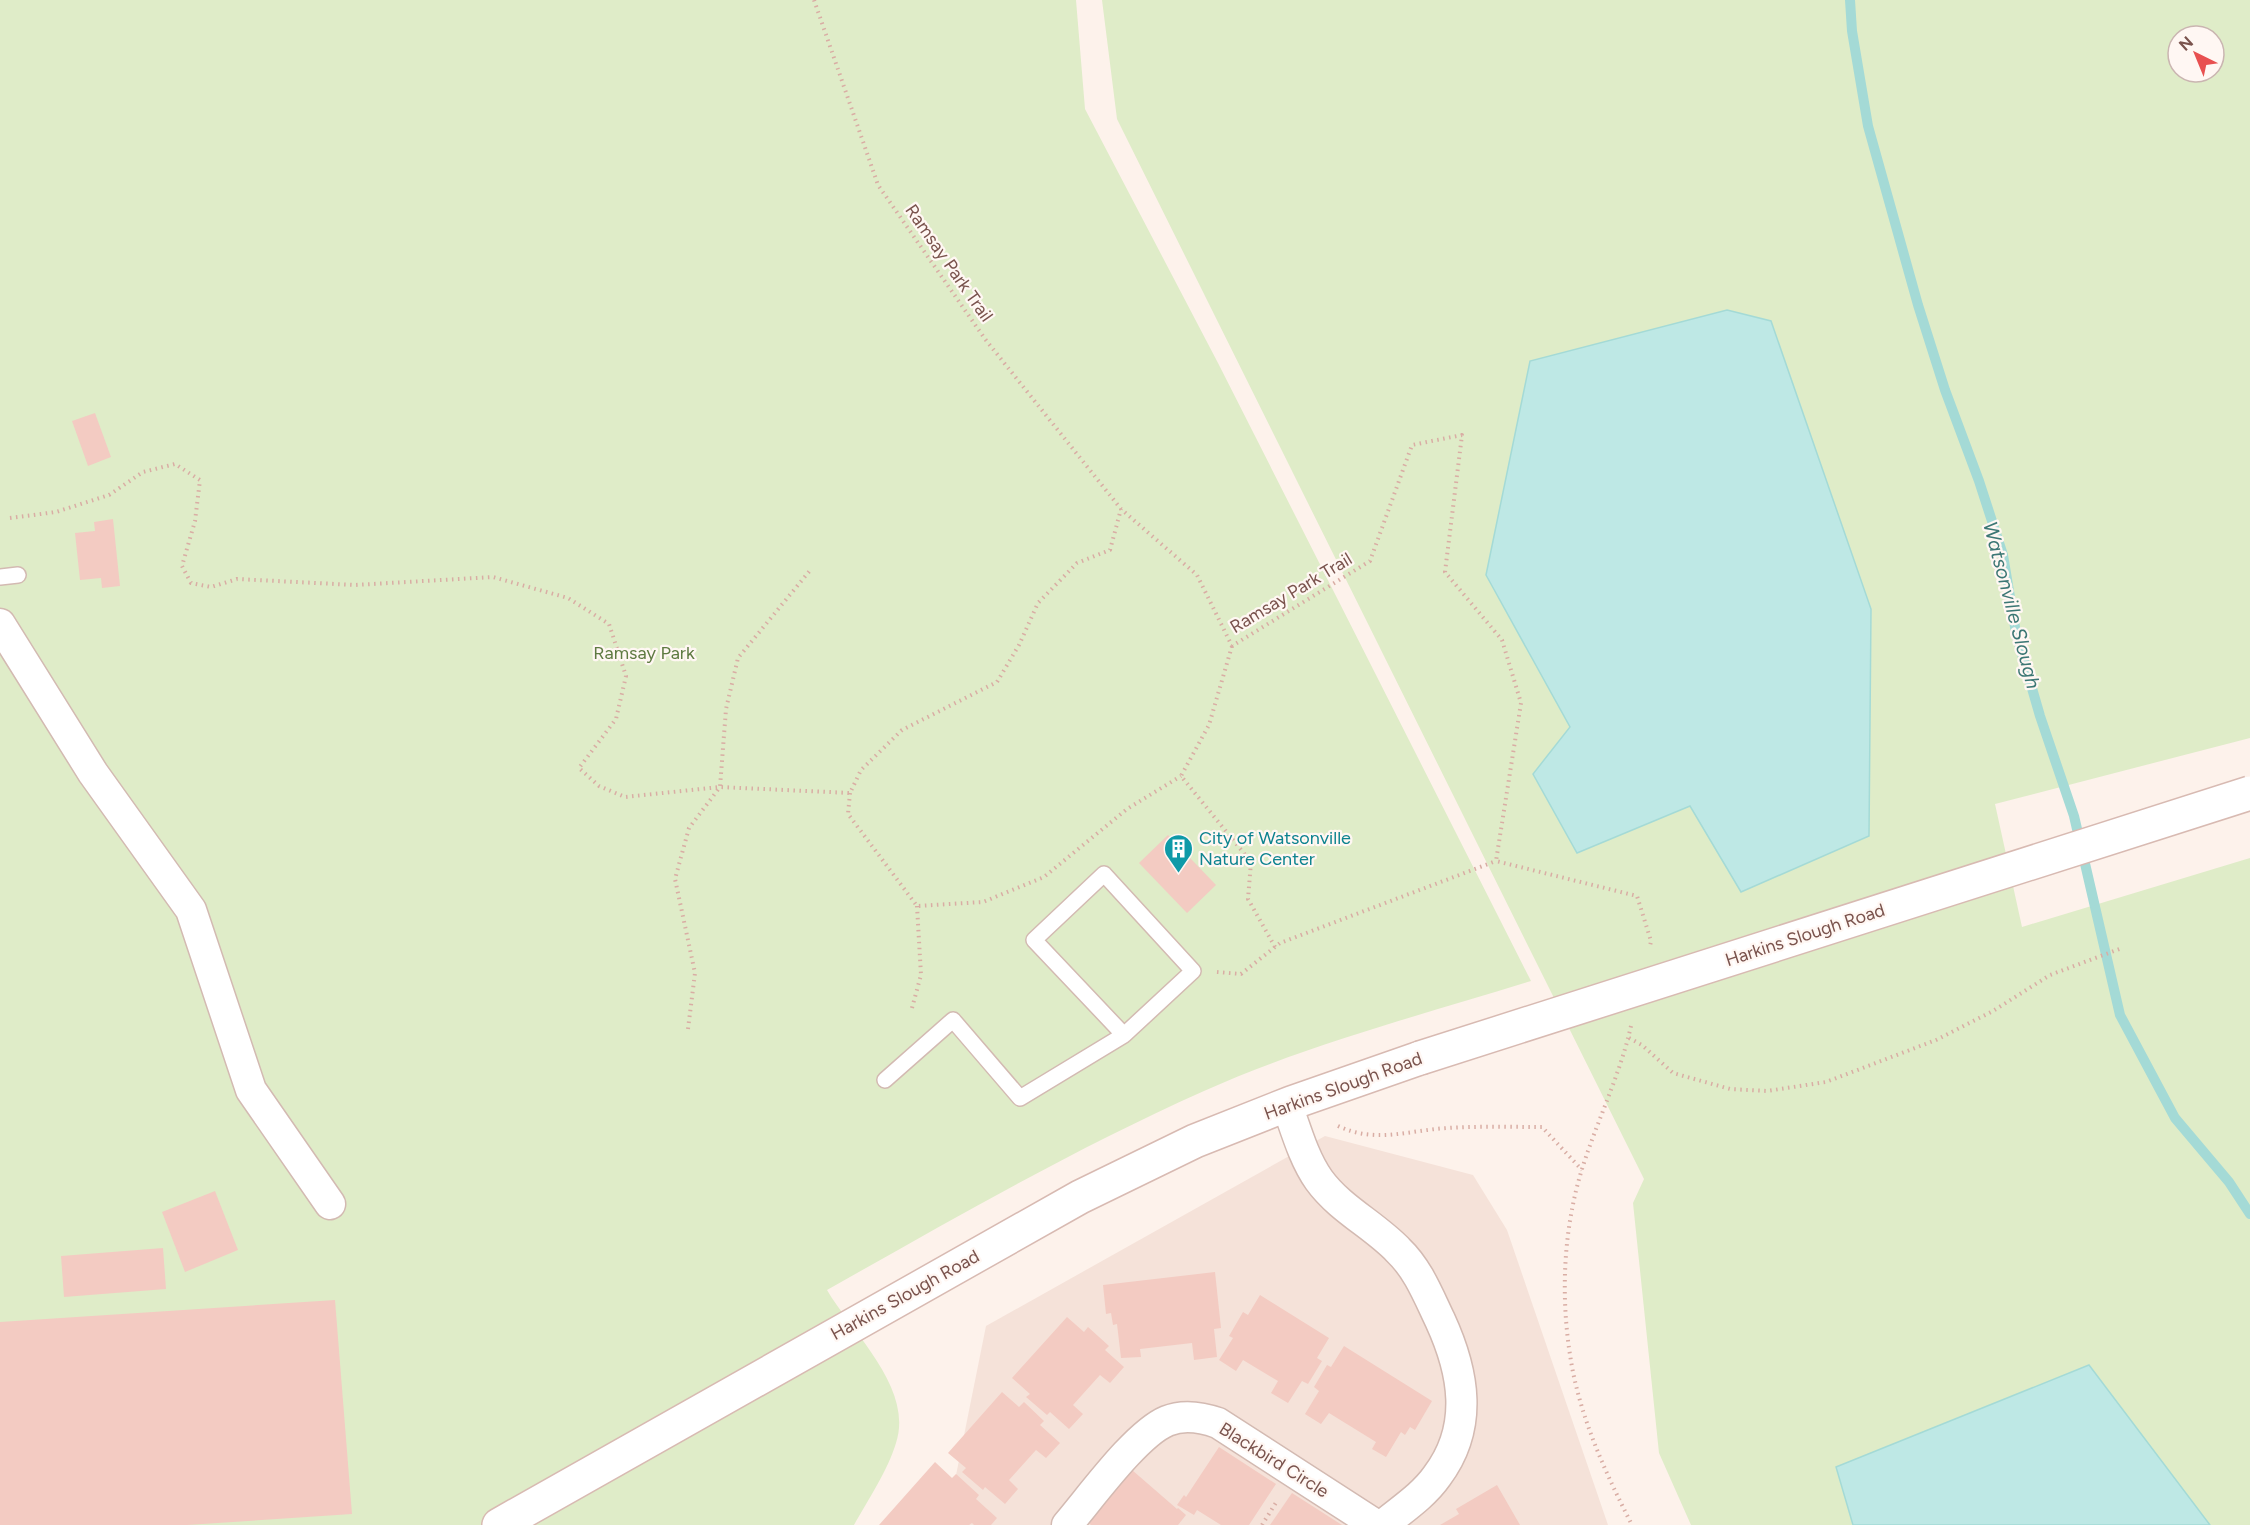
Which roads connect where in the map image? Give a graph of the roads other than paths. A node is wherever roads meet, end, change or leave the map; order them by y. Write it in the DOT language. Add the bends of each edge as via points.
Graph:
graph roads {
  1 [pos="18,575"];
  2 [pos="0,577"];
  3 [pos="0,624"];
  4 [pos="2250,793"];
  5 [pos="1124,1035"];
  6 [pos="885,1080"];
  7 [pos="1289,1104"];
  8 [pos="330,1204"];
  9 [pos="499,1525"];
  10 [pos="1067,1525"];
  11 [pos="1376,1525"];
  12 [pos="1383,1525"];
  1 -- 2 [label="lane"];
  3 -- 8 [label="street" via="93,774 191,910 251,1090"];
  4 -- 7 [label="main road, Harkins Slough Road, bridge" via="1420,1058"];
  5 -- 5 [label="lane" via="1034,940 1104,874 1193,971"];
  5 -- 6 [label="lane" via="1020,1098 953,1020"];
  7 -- 9 [label="main road, Harkins Slough Road" via="1195,1141 1080,1197"];
  7 -- 12 [label="street" via="1308,1161 1320,1182 1397,1248 1413,1268 1458,1365 1461,1414 1448,1459 1427,1488"];
  10 -- 11 [label="street, Blackbird Circle" via="1142,1438 1169,1420 1185,1417 1218,1423"];
}
